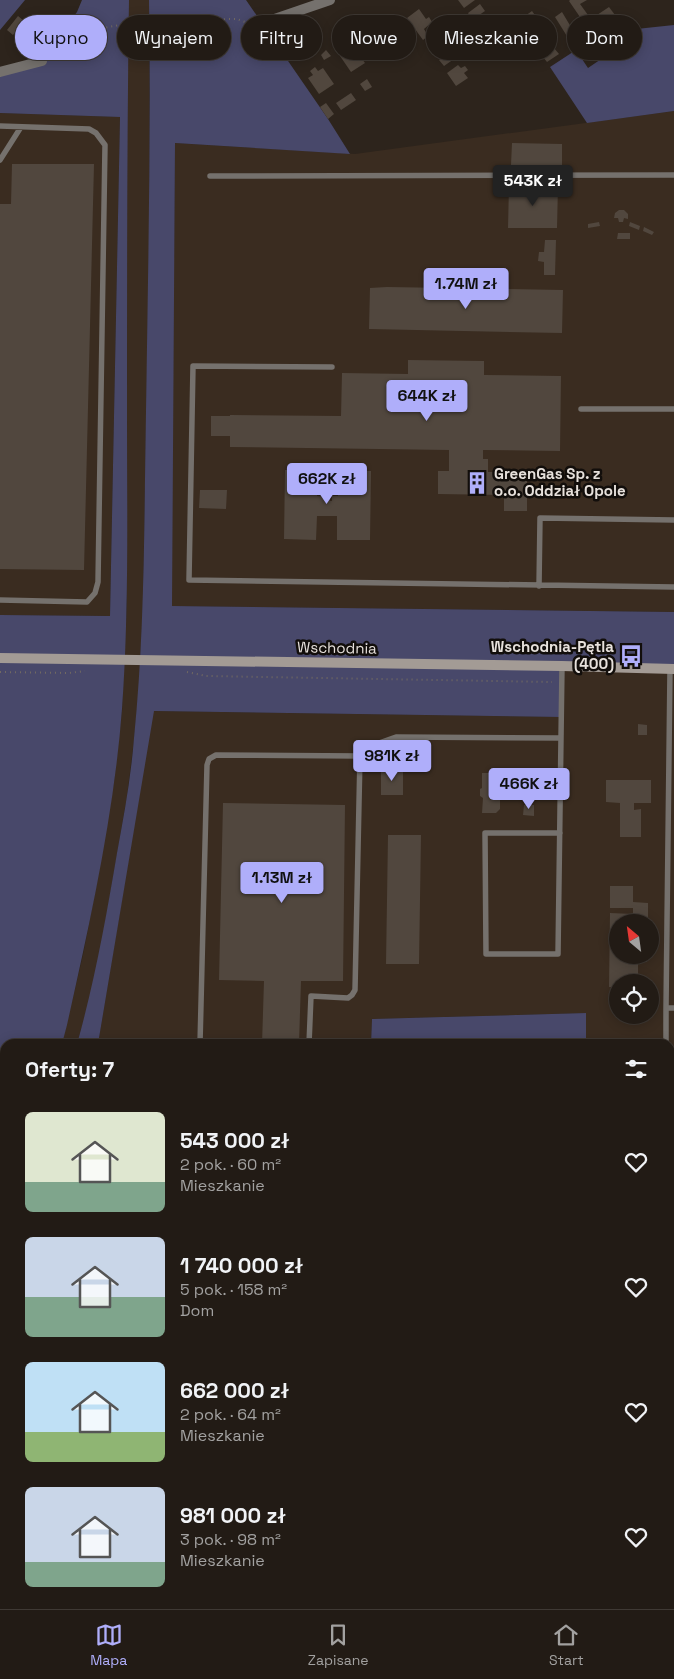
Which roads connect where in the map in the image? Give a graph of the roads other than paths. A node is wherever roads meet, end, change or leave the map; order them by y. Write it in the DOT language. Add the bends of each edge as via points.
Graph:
graph roads {
  1 [pos="330,0"];
  2 [pos="286,15"];
  3 [pos="42,61"];
  4 [pos="0,72"];
  5 [pos="0,126"];
  6 [pos="21,127"];
  7 [pos="0,160"];
  8 [pos="674,175"];
  9 [pos="210,176"];
  10 [pos="332,366"];
  11 [pos="581,409"];
  12 [pos="674,409"];
  13 [pos="674,520"];
  14 [pos="539,586"];
  15 [pos="674,587"];
  16 [pos="0,600"];
  17 [pos="0,658"];
  18 [pos="562,666"];
  19 [pos="672,669"];
  20 [pos="561,738"];
  21 [pos="671,755"];
  22 [pos="360,756"];
  23 [pos="560,833"];
  24 [pos="666,1008"];
  25 [pos="674,1008"];
  26 [pos="200,1039"];
  27 [pos="309,1039"];
  28 [pos="666,1039"];
  1 -- 2 [label="street"];
  3 -- 4 [label="street"];
  5 -- 6 [label="lane"];
  6 -- 7 [label="lane"];
  6 -- 16 [label="lane" via="89,130 96,133 105,145 98,582 95,593 87,602"];
  8 -- 9 [label="lane"];
  10 -- 14 [label="lane" via="193,366 188,580"];
  11 -- 12 [label="lane"];
  13 -- 14 [label="lane" via="540,518"];
  14 -- 15 [label="lane"];
  17 -- 18 [label="street, Wschodnia"];
  18 -- 19 [label="street, Wschodnia"];
  18 -- 20 [label="lane"];
  19 -- 21 [label="lane"];
  20 -- 22 [label="lane" via="396,737 379,742"];
  20 -- 23 [label="lane"];
  21 -- 24 [label="lane"];
  22 -- 26 [label="lane" via="216,756 209,759"];
  22 -- 27 [label="lane" via="355,990 348,998 311,996"];
  23 -- 23 [label="lane" via="558,954 486,954 484,833"];
  24 -- 25 [label="lane"];
  24 -- 28 [label="lane"];
}
